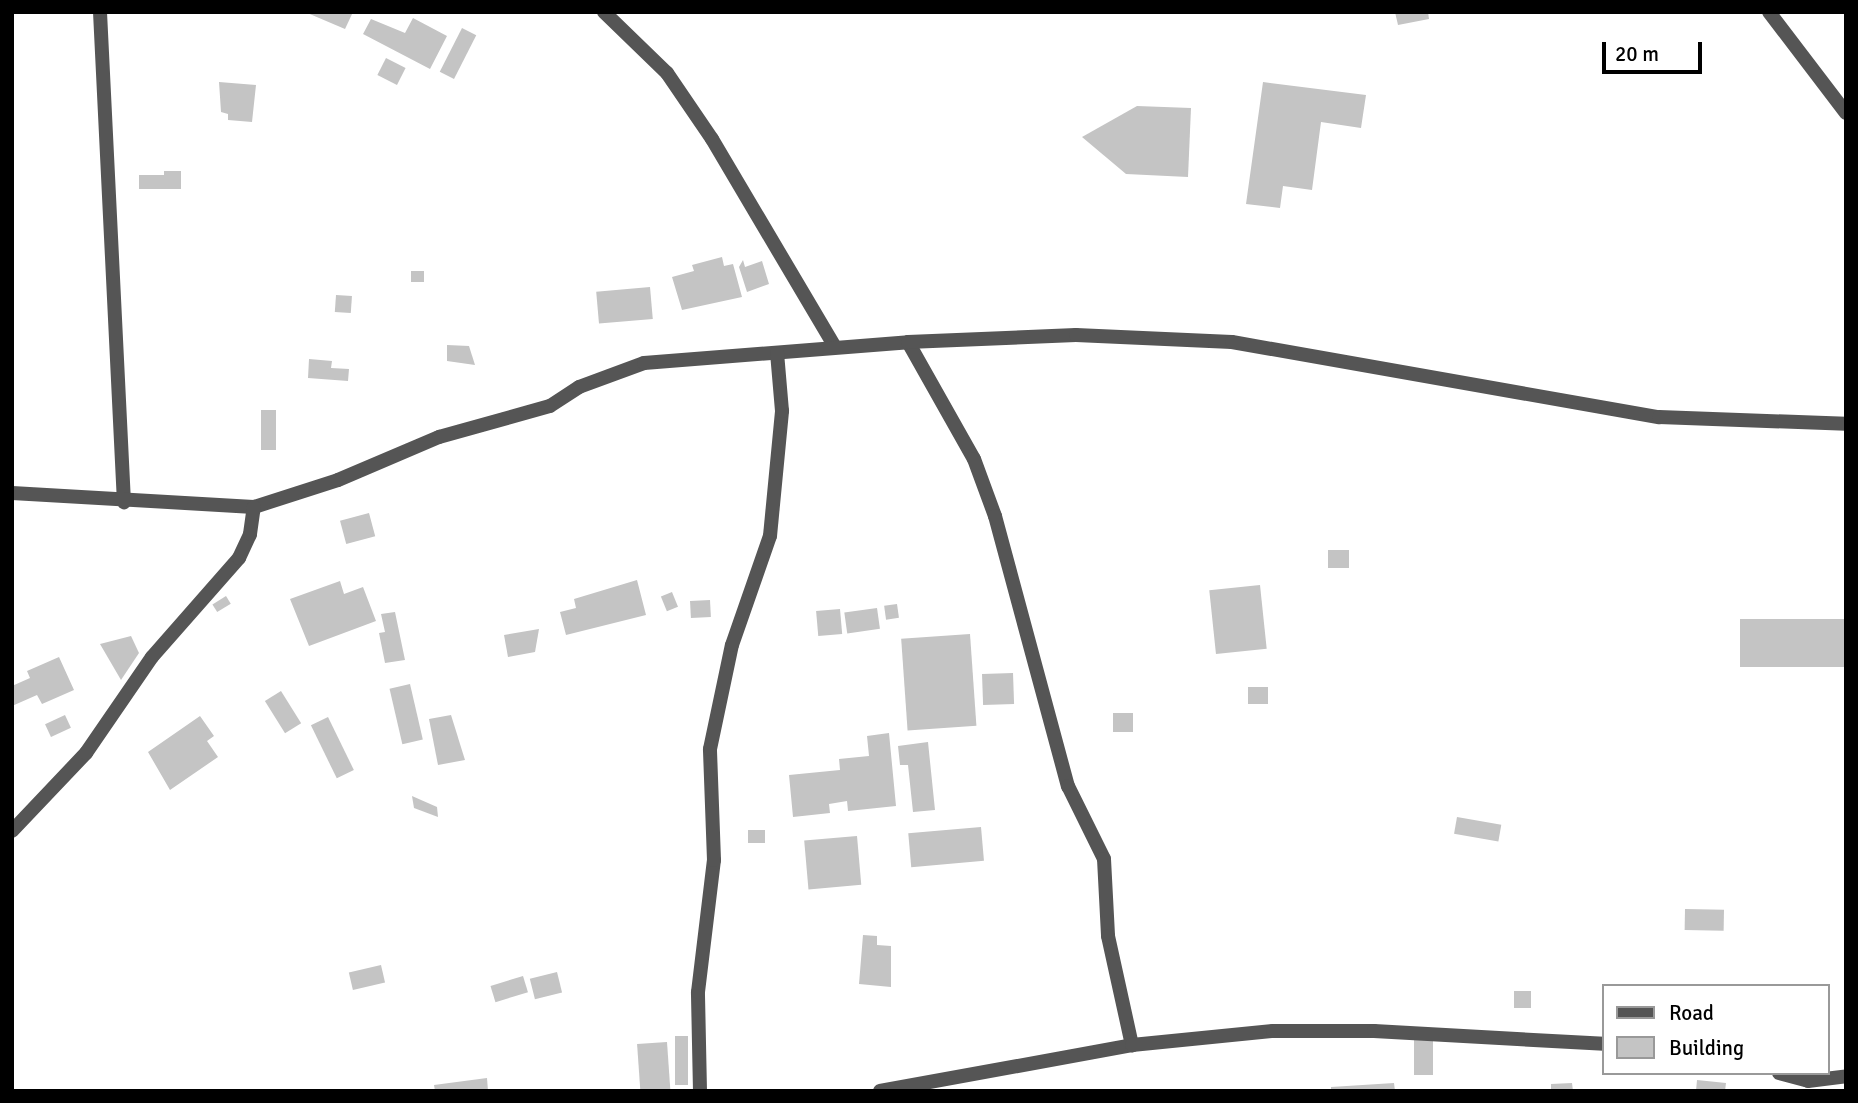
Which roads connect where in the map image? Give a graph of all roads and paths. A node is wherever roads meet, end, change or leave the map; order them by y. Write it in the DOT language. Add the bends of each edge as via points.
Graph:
graph roads {
  1 [pos="100,12"];
  2 [pos="604,12"];
  3 [pos="1769,12"];
  4 [pos="1846,113"];
  5 [pos="908,342"];
  6 [pos="835,347"];
  7 [pos="777,354"];
  8 [pos="1846,424"];
  9 [pos="12,493"];
  10 [pos="124,502"];
  11 [pos="254,507"];
  12 [pos="12,831"];
  13 [pos="1602,1044"];
  14 [pos="1132,1045"];
  15 [pos="1785,1075"];
  16 [pos="1846,1076"];
  17 [pos="700,1091"];
  18 [pos="880,1091"];
  1 -- 10 [label="street"];
  2 -- 6 [label="street" via="674,84 712,139"];
  3 -- 4 [label="street"];
  5 -- 6 [label="street"];
  5 -- 8 [label="street" via="1076,335 1232,342 1660,417"];
  5 -- 14 [label="street" via="974,459 995,516 1068,786 1104,859 1108,936"];
  6 -- 7 [label="street"];
  7 -- 11 [label="street" via="644,363 579,387 550,406 439,437 338,480"];
  7 -- 17 [label="street" via="782,411 770,536 732,645 710,750 714,860 700,964"];
  9 -- 10 [label="street"];
  10 -- 11 [label="street"];
  11 -- 12 [label="street" via="250,534 239,558 152,657 86,753"];
  13 -- 14 [label="street" via="1374,1031 1273,1031"];
  14 -- 18 [label="street"];
  15 -- 16 [label="street" via="1808,1082"];
}
